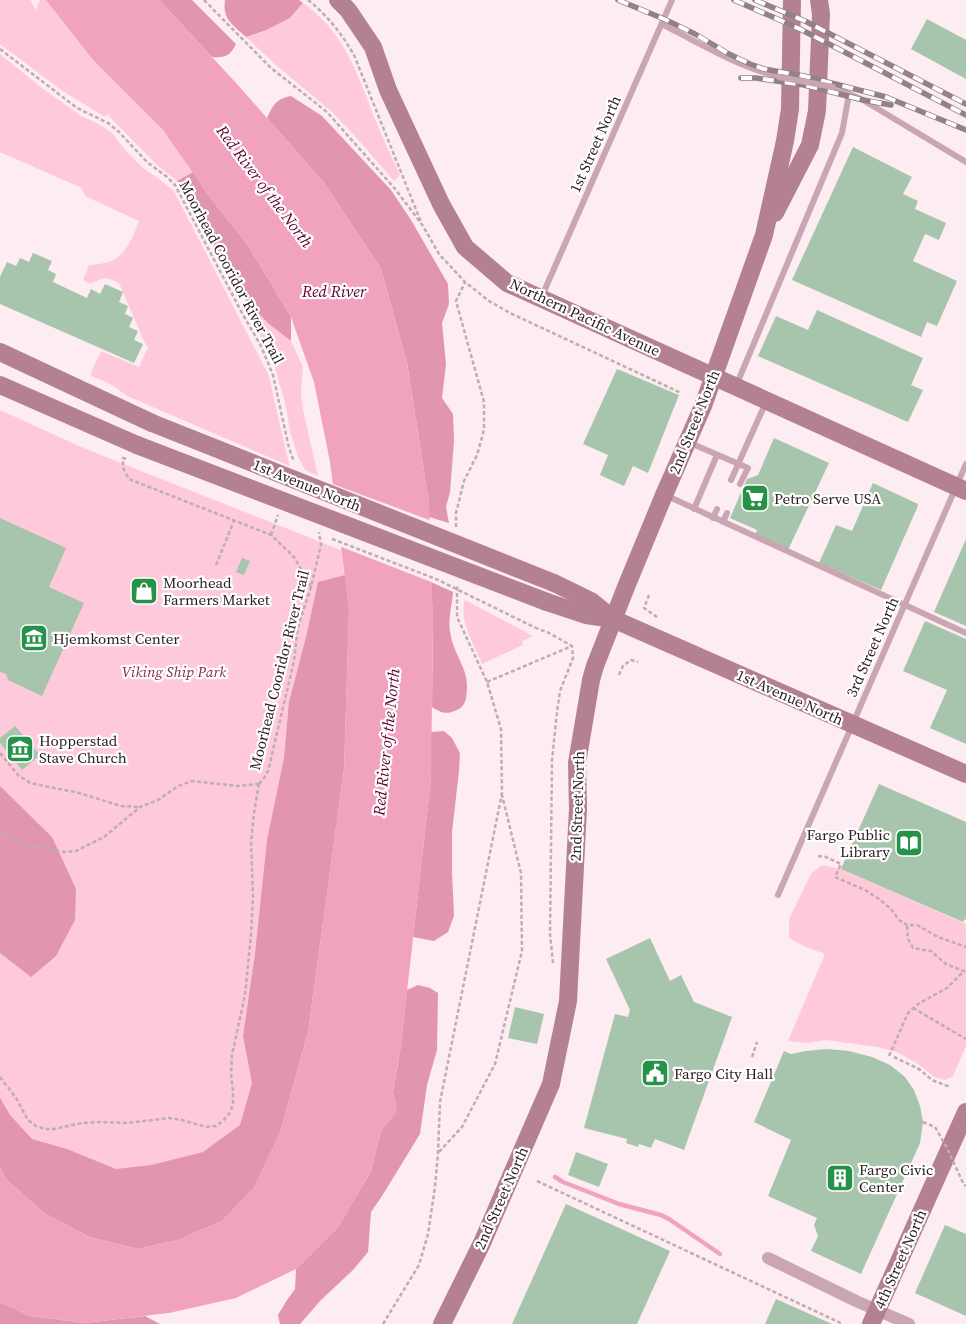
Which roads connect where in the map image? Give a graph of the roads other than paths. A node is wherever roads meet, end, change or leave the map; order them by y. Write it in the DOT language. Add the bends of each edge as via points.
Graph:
graph roads {
  1 [pos="338,0"];
  2 [pos="672,0"];
  3 [pos="792,0"];
  4 [pos="819,0"];
  5 [pos="662,24"];
  6 [pos="849,94"];
  7 [pos="966,162"];
  8 [pos="764,236"];
  9 [pos="541,299"];
  10 [pos="0,352"];
  11 [pos="714,377"];
  12 [pos="0,385"];
  13 [pos="736,387"];
  14 [pos="767,401"];
  15 [pos="687,441"];
  16 [pos="717,455"];
  17 [pos="738,464"];
  18 [pos="966,464"];
  19 [pos="731,480"];
  20 [pos="740,484"];
  21 [pos="961,489"];
  22 [pos="664,495"];
  23 [pos="694,508"];
  24 [pos="717,509"];
  25 [pos="728,513"];
  26 [pos="713,518"];
  27 [pos="724,522"];
  28 [pos="904,605"];
  29 [pos="613,619"];
  30 [pos="966,633"];
  31 [pos="852,724"];
  32 [pos="966,774"];
  33 [pos="778,895"];
  34 [pos="966,1112"];
  35 [pos="768,1258"];
  36 [pos="874,1317"];
  37 [pos="442,1324"];
  38 [pos="910,1324"];
  1 -- 9 [label="main road, Northern Pacific Avenue" via="373,47 388,90 441,204 465,247 508,283"];
  2 -- 5 [label="lane, 1st Street North"];
  3 -- 8 [label="main road, 2nd Street North" via="790,109"];
  4 -- 8 [label="main road, 2nd Street North" via="817,111 810,145"];
  5 -- 6 [label="lane, bridge" via="759,72 833,87"];
  5 -- 9 [label="lane, 1st Street North"];
  6 -- 7 [label="lane"];
  6 -- 13 [label="lane" via="842,133"];
  8 -- 11 [label="main road, 2nd Street North"];
  9 -- 11 [label="main road, Northern Pacific Avenue"];
  10 -- 29 [label="main road, 1st Avenue North, bridge" via="152,423 554,583 592,601"];
  11 -- 13 [label="main road, Northern Pacific Avenue"];
  11 -- 15 [label="main road, 2nd Street North"];
  12 -- 29 [label="main road, 1st Avenue North, bridge" via="133,453 547,602 586,615"];
  13 -- 14 [label="main road, Northern Pacific Avenue"];
  14 -- 17 [label="lane"];
  14 -- 21 [label="main road, Northern Pacific Avenue"];
  15 -- 16 [label="lane"];
  15 -- 22 [label="main road, 2nd Street North"];
  16 -- 17 [label="lane"];
  16 -- 23 [label="lane"];
  17 -- 19 [label="lane"];
  17 -- 20 [label="lane" via="748,468"];
  18 -- 21 [label="lane, 3rd Street North"];
  21 -- 28 [label="lane, 3rd Street North"];
  22 -- 23 [label="lane"];
  22 -- 29 [label="main road, 2nd Street North"];
  23 -- 26 [label="lane"];
  24 -- 26 [label="lane"];
  25 -- 27 [label="lane"];
  26 -- 27 [label="lane"];
  27 -- 28 [label="lane"];
  28 -- 30 [label="lane"];
  28 -- 31 [label="lane, 3rd Street North"];
  29 -- 31 [label="main road, 1st Avenue North"];
  29 -- 37 [label="main road, 2nd Street North" via="591,680 577,763 578,809 568,1001 550,1084 482,1243"];
  31 -- 32 [label="main road, 1st Avenue North"];
  31 -- 33 [label="lane, 3rd Street North"];
  34 -- 36 [label="main road, 4th Street North"];
  35 -- 36 [label="street" via="856,1301"];
  36 -- 38 [label="street"];
}
